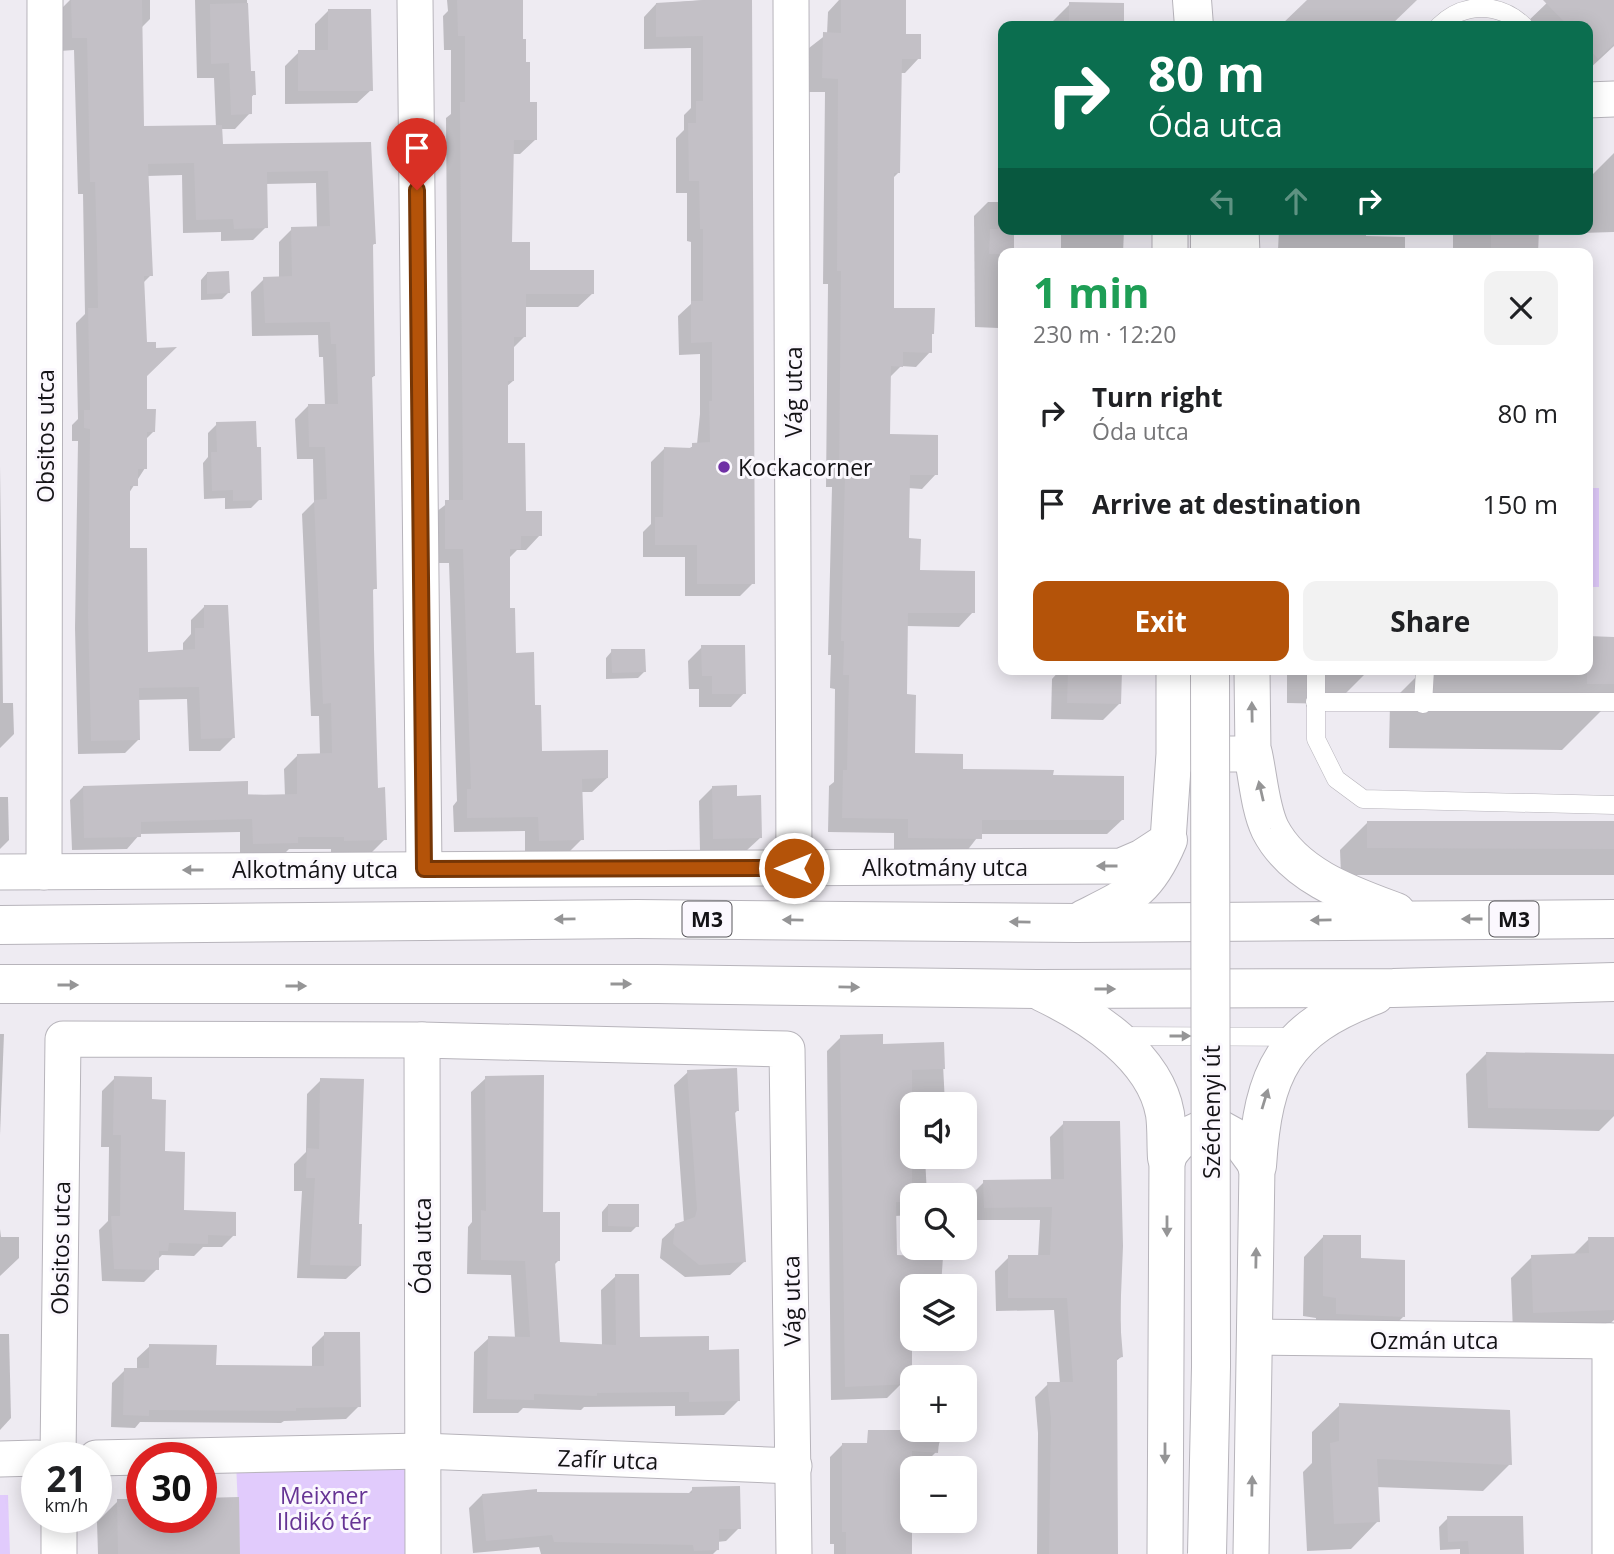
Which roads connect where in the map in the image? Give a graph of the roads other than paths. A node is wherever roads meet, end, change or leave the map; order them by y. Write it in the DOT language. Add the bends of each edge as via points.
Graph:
graph roads {
  1 [pos="45,0"];
  2 [pos="415,0"];
  3 [pos="791,0"];
  4 [pos="1443,21"];
  5 [pos="1518,21"];
  6 [pos="1174,675"];
  7 [pos="1210,675"];
  8 [pos="1252,675"];
  9 [pos="1316,675"];
  10 [pos="1425,675"];
  11 [pos="1315,702"];
  12 [pos="1614,702"];
  13 [pos="1423,704"];
  14 [pos="1174,754"];
  15 [pos="1253,754"];
  16 [pos="1614,805"];
  17 [pos="1168,840"];
  18 [pos="794,868"];
  19 [pos="424,869"];
  20 [pos="0,872"];
  21 [pos="44,872"];
  22 [pos="1414,919"];
  23 [pos="1614,919"];
  24 [pos="1077,923"];
  25 [pos="0,925"];
  26 [pos="0,984"];
  27 [pos="1393,988"];
  28 [pos="1037,989"];
  29 [pos="1607,990"];
  30 [pos="1112,1036"];
  31 [pos="1300,1037"];
  32 [pos="422,1040"];
  33 [pos="1167,1158"];
  34 [pos="1257,1166"];
  35 [pos="1255,1337"];
  36 [pos="1612,1341"];
  37 [pos="58,1442"];
  38 [pos="422,1451"];
  39 [pos="21,1458"];
  40 [pos="112,1458"];
  41 [pos="0,1459"];
  42 [pos="793,1466"];
  43 [pos="59,1533"];
  44 [pos="59,1554"];
  45 [pos="423,1554"];
  46 [pos="794,1554"];
  47 [pos="1165,1554"];
  48 [pos="1207,1554"];
  49 [pos="1251,1554"];
  50 [pos="1611,1554"];
  1 -- 21 [label="street, Obsitos utca"];
  2 -- 19 [label="street"];
  3 -- 18 [label="street, Vág utca"];
  4 -- 5 [label="lane" via="1469,8 1493,8"];
  6 -- 14 [label="street"];
  7 -- 48 [label="main road, Széchenyi út, bridge"];
  15 -- 8 [label="street, one-way"];
  9 -- 11 [label="lane"];
  10 -- 13 [label="lane"];
  11 -- 13 [label="lane"];
  11 -- 16 [label="lane" via="1321,749 1336,779 1363,799"];
  12 -- 13 [label="lane"];
  14 -- 15 [label="street"];
  14 -- 17 [label="street"];
  22 -- 15 [label="main road, one-way" via="1329,885 1303,867 1270,828"];
  17 -- 18 [label="street, Alkotmány utca, one-way" via="1121,866"];
  17 -- 24 [label="main road" via="1158,864 1131,896"];
  18 -- 19 [label="street, Alkotmány utca"];
  19 -- 21 [label="street, Alkotmány utca, one-way"];
  20 -- 21 [label="street, Alkotmány utca"];
  23 -- 22 [label="main road, M3, one-way"];
  22 -- 24 [label="main road, M3, one-way"];
  24 -- 25 [label="main road, M3, one-way" via="637,919"];
  26 -- 28 [label="main road, one-way"];
  28 -- 27 [label="main road, one-way"];
  27 -- 29 [label="main road" via="1563,982"];
  27 -- 31 [label="main road" via="1329,1014"];
  28 -- 30 [label="main road" via="1077,1009"];
  30 -- 31 [label="lane, one-way"];
  30 -- 33 [label="main road" via="1153,1084 1165,1112"];
  34 -- 31 [label="main road, one-way" via="1262,1108"];
  32 -- 37 [label="street, Obsitos utca" via="63,1039"];
  32 -- 38 [label="street, Óda utca"];
  32 -- 42 [label="street, Vág utca" via="787,1049"];
  33 -- 34 [label="street" via="1190,1132 1215,1125 1236,1136"];
  33 -- 47 [label="street, one-way"];
  35 -- 34 [label="street, one-way"];
  35 -- 36 [label="street, Ozmán utca"];
  49 -- 35 [label="street, one-way"];
  36 -- 50 [label="street"];
  38 -- 40 [label="street"];
  38 -- 42 [label="street, Zafír utca"];
  38 -- 45 [label="street"];
  39 -- 41 [label="street"];
  42 -- 46 [label="street, Vág utca"];
  43 -- 44 [label="street"];
}
